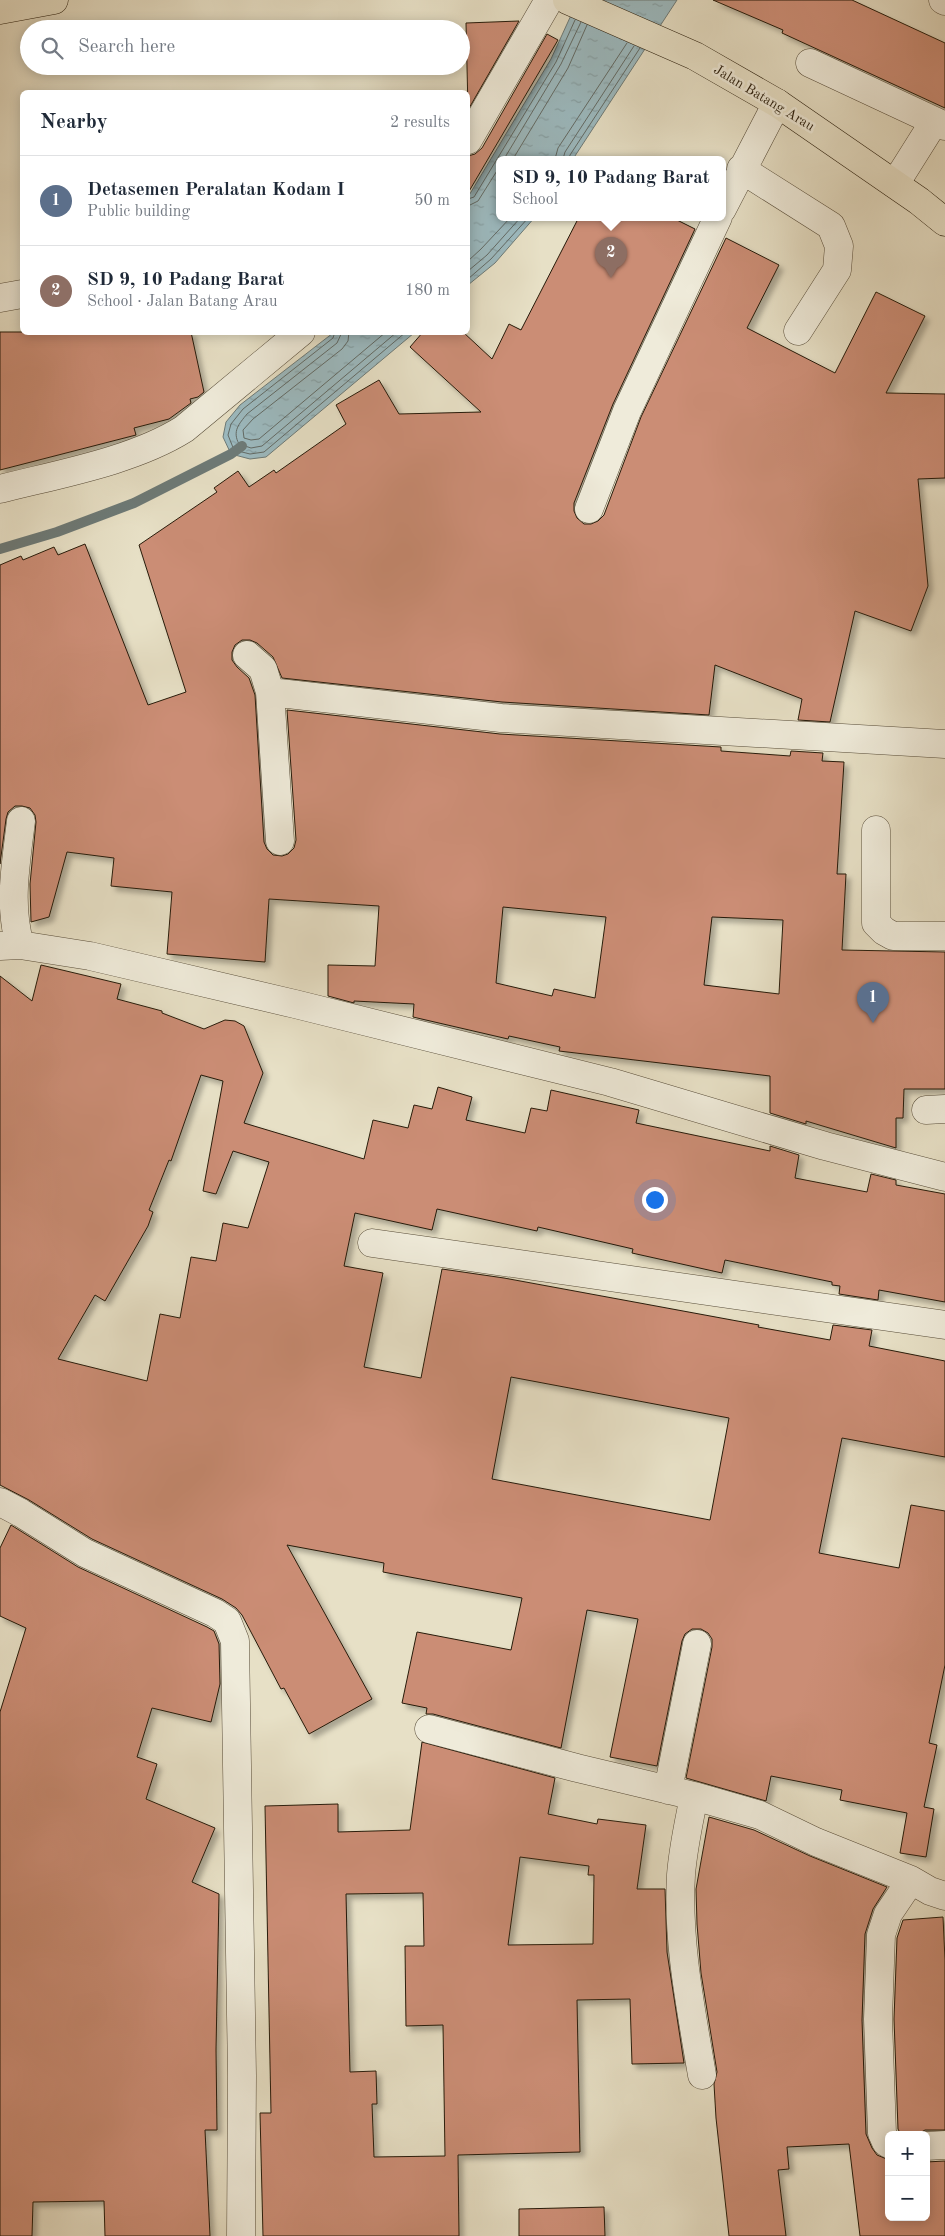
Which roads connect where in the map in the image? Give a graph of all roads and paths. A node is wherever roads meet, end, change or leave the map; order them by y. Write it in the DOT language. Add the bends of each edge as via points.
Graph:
graph roads {
  1 [pos="54,0"];
  2 [pos="549,0"];
  3 [pos="567,0"];
  4 [pos="0,10"];
  5 [pos="810,63"];
  6 [pos="777,103"];
  7 [pos="940,124"];
  8 [pos="470,137"];
  9 [pos="741,169"];
  10 [pos="895,184"];
  11 [pos="726,200"];
  12 [pos="716,221"];
  13 [pos="945,222"];
  14 [pos="20,294"];
  15 [pos="0,298"];
  16 [pos="798,331"];
  17 [pos="297,335"];
  18 [pos="0,489"];
  19 [pos="589,510"];
  20 [pos="247,655"];
  21 [pos="270,692"];
  22 [pos="945,744"];
  23 [pos="21,821"];
  24 [pos="876,830"];
  25 [pos="280,840"];
  26 [pos="945,936"];
  27 [pos="10,946"];
  28 [pos="945,1177"];
  29 [pos="372,1243"];
  30 [pos="945,1325"];
  31 [pos="0,1502"];
  32 [pos="697,1644"];
  33 [pos="429,1729"];
  34 [pos="681,1793"];
  35 [pos="911,1880"];
  36 [pos="945,1896"];
  37 [pos="702,2075"];
  38 [pos="885,2140"];
  39 [pos="945,2145"];
  40 [pos="930,2146"];
  41 [pos="241,2236"];
  1 -- 4 [label="main road"];
  2 -- 8 [label="street"];
  3 -- 6 [label="main road, Jalan Batang Arau" via="695,56"];
  5 -- 7 [label="street"];
  6 -- 9 [label="street"];
  6 -- 10 [label="main road, Jalan Batang Arau"];
  7 -- 10 [label="street"];
  9 -- 11 [label="street"];
  9 -- 16 [label="street" via="831,226 839,246 837,270"];
  10 -- 13 [label="main road, Jalan Batang Arau"];
  12 -- 19 [label="street" via="627,411"];
  14 -- 15 [label="street"];
  17 -- 18 [label="street" via="184,429 163,442 136,453"];
  20 -- 21 [label="street" via="263,669"];
  21 -- 22 [label="street" via="501,718"];
  21 -- 25 [label="street"];
  23 -- 27 [label="street" via="13,907 16,930"];
  24 -- 26 [label="street" via="876,923 893,936"];
  27 -- 28 [label="street" via="99,958 601,1080 825,1146"];
  29 -- 30 [label="street"];
  31 -- 41 [label="street" via="85,1553 215,1613 227,1621 235,1641 242,2076"];
  32 -- 34 [label="street"];
  33 -- 34 [label="street"];
  34 -- 35 [label="street" via="760,1815 816,1842"];
  34 -- 37 [label="street" via="684,1961"];
  35 -- 36 [label="street" via="930,1892"];
  35 -- 38 [label="street" via="888,1914 881,1935 878,2019 882,2133"];
  39 -- 40 [label="street"];
}
